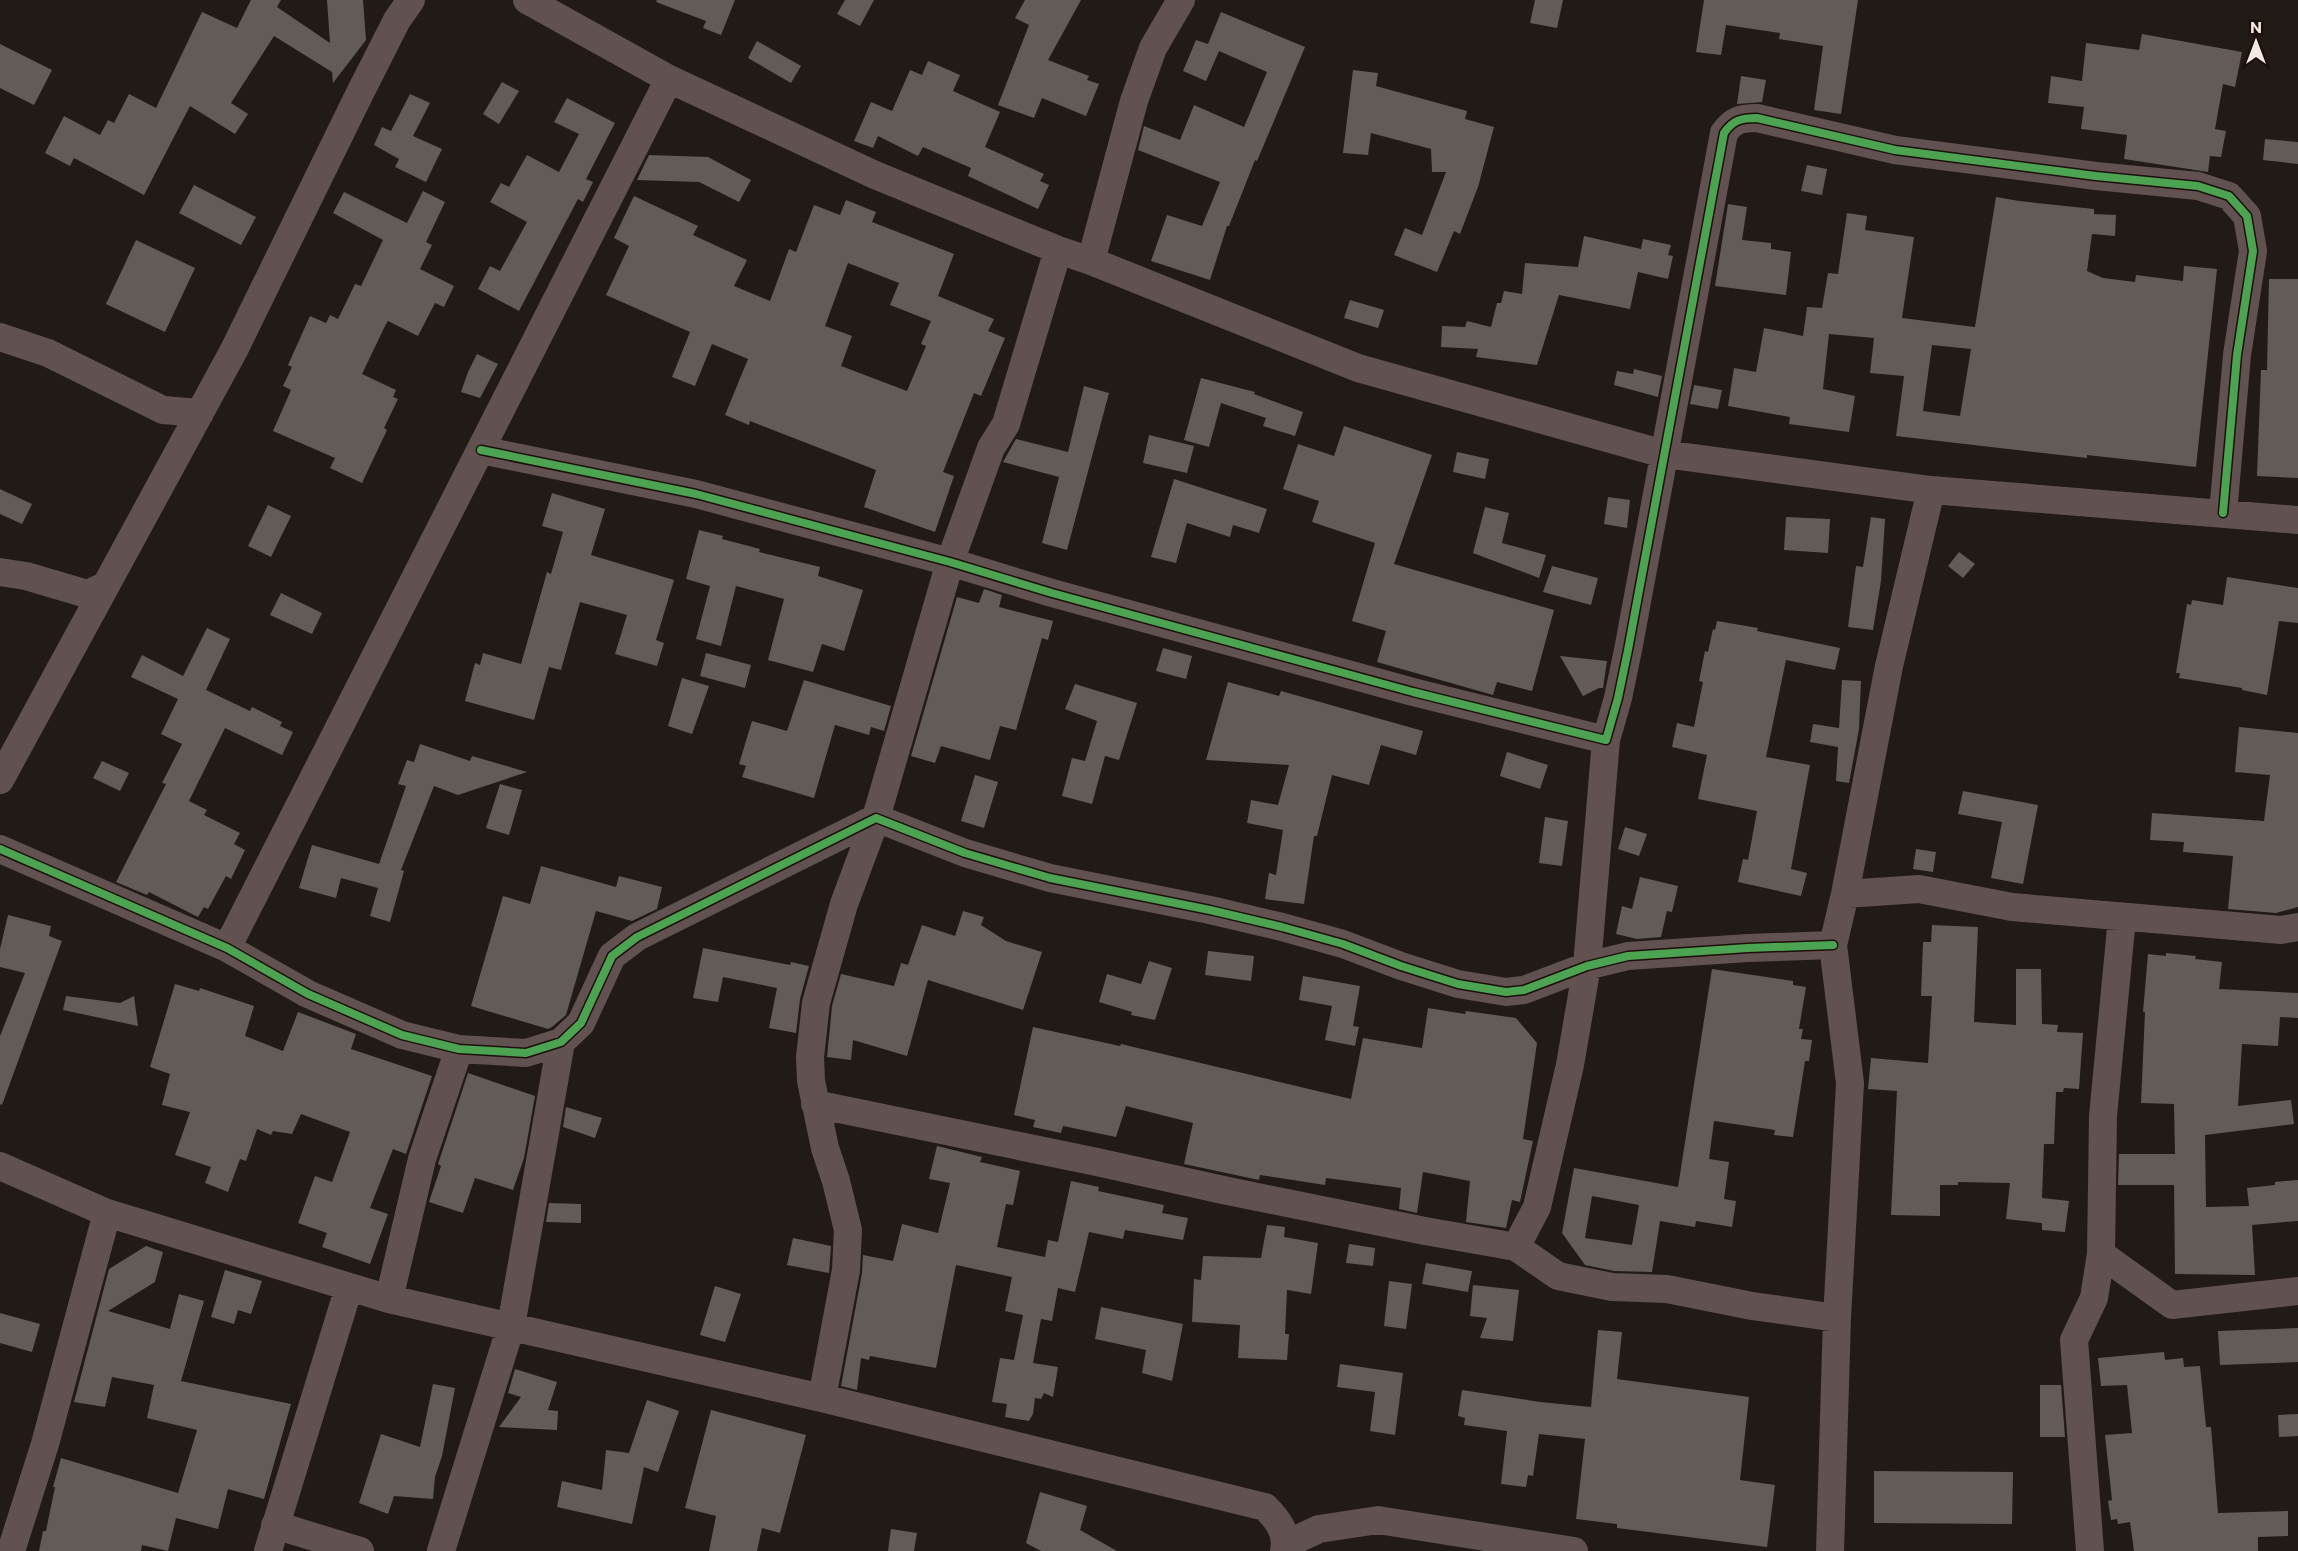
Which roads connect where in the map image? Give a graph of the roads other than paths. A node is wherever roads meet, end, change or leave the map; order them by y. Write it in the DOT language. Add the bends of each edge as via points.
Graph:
graph roads {
  1 [pos="411,0"];
  2 [pos="526,0"];
  3 [pos="1181,0"];
  4 [pos="669,79"];
  5 [pos="1058,250"];
  6 [pos="1090,261"];
  7 [pos="0,337"];
  8 [pos="200,413"];
  9 [pos="481,450"];
  10 [pos="1664,454"];
  11 [pos="1931,490"];
  12 [pos="2223,513"];
  13 [pos="2298,519"];
  14 [pos="950,562"];
  15 [pos="0,572"];
  16 [pos="105,586"];
  17 [pos="1606,740"];
  18 [pos="0,780"];
  19 [pos="876,818"];
  20 [pos="0,849"];
  21 [pos="1845,894"];
  22 [pos="2122,918"];
  23 [pos="2298,927"];
  24 [pos="1833,945"];
  25 [pos="227,948"];
  26 [pos="1587,966"];
  27 [pos="561,1042"];
  28 [pos="459,1049"];
  29 [pos="815,1104"];
  30 [pos="0,1166"];
  31 [pos="107,1213"];
  32 [pos="1516,1247"];
  33 [pos="2101,1254"];
  34 [pos="349,1287"];
  35 [pos="2298,1291"];
  36 [pos="389,1299"];
  37 [pos="1837,1318"];
  38 [pos="511,1326"];
  39 [pos="822,1398"];
  40 [pos="271,1538"];
  41 [pos="1284,1548"];
  42 [pos="11,1551"];
  43 [pos="360,1551"];
  44 [pos="441,1551"];
  45 [pos="1574,1551"];
  46 [pos="1830,1551"];
  47 [pos="2090,1551"];
  1 -- 8 [label="street" via="397,20"];
  2 -- 4 [label="street"];
  3 -- 6 [label="street" via="1153,48 1134,101"];
  4 -- 5 [label="street" via="875,175"];
  4 -- 9 [label="street"];
  5 -- 6 [label="street"];
  5 -- 14 [label="street" via="1006,424 991,448"];
  6 -- 10 [label="street" via="1358,368"];
  7 -- 8 [label="street" via="48,353 163,410"];
  8 -- 16 [label="street"];
  9 -- 14 [label="street" via="696,494"];
  9 -- 25 [label="street"];
  10 -- 11 [label="street"];
  10 -- 12 [label="street" via="1724,133 1731,123 1757,118 1895,150 2198,186 2229,196 2247,216 2253,251 2237,355"];
  10 -- 17 [label="street" via="1622,679"];
  11 -- 12 [label="street"];
  11 -- 21 [label="street" via="1889,666"];
  12 -- 13 [label="street"];
  14 -- 17 [label="street" via="1413,692"];
  14 -- 19 [label="street"];
  15 -- 16 [label="street" via="87,594"];
  16 -- 18 [label="street"];
  17 -- 26 [label="street"];
  19 -- 26 [label="street" via="965,853 1050,878 1282,927 1458,984 1506,992 1524,990"];
  19 -- 27 [label="street" via="637,937 612,956 581,1023"];
  19 -- 29 [label="street" via="844,904 816,1003 810,1057"];
  20 -- 25 [label="street"];
  21 -- 22 [label="street" via="1920,889 2012,907"];
  21 -- 24 [label="street"];
  22 -- 23 [label="street" via="2281,930"];
  22 -- 33 [label="street" via="2103,1116"];
  24 -- 26 [label="street" via="1672,952 1628,956"];
  24 -- 37 [label="street" via="1850,1083"];
  25 -- 28 [label="street" via="308,994 402,1035"];
  26 -- 32 [label="street" via="1570,1065 1537,1207"];
  27 -- 28 [label="street" via="526,1053"];
  27 -- 38 [label="street"];
  28 -- 36 [label="street" via="422,1159"];
  29 -- 32 [label="street" via="1234,1193"];
  29 -- 39 [label="street" via="848,1230 846,1270"];
  30 -- 31 [label="street"];
  31 -- 34 [label="street"];
  31 -- 42 [label="street" via="45,1444"];
  32 -- 37 [label="street" via="1558,1276 1612,1287 1666,1289"];
  33 -- 35 [label="street" via="2172,1305"];
  33 -- 47 [label="street" via="2094,1298 2074,1340"];
  34 -- 36 [label="street"];
  34 -- 40 [label="street"];
  36 -- 38 [label="street"];
  37 -- 46 [label="street"];
  38 -- 39 [label="street"];
  38 -- 44 [label="street"];
  39 -- 41 [label="street" via="1265,1507 1280,1522"];
  40 -- 43 [label="street"];
  41 -- 45 [label="street" via="1319,1529 1377,1521"];
}
